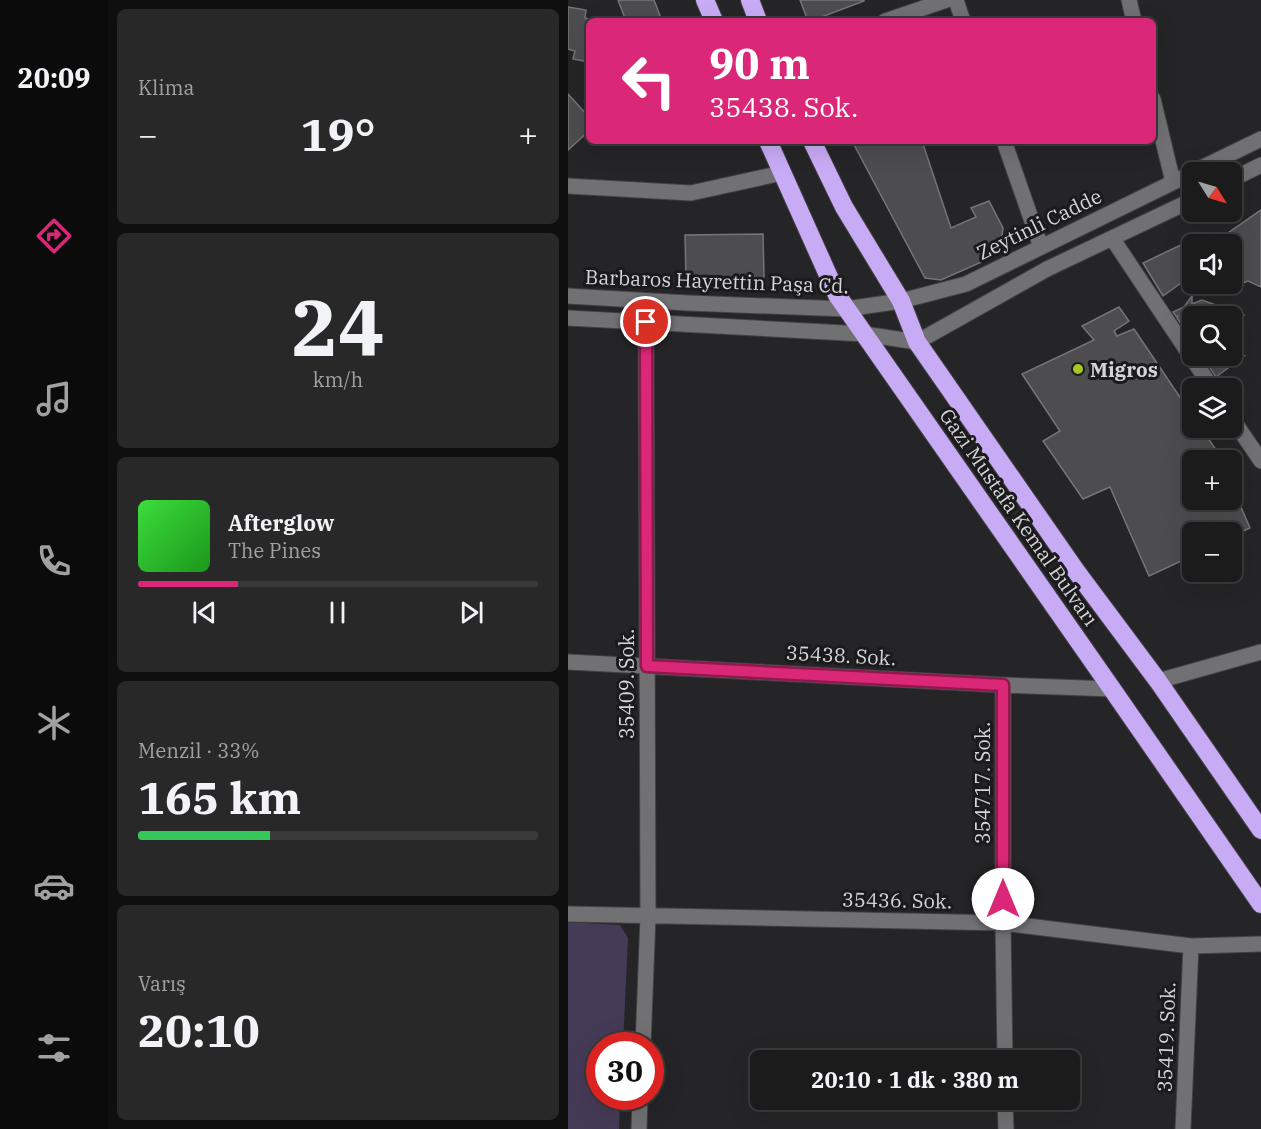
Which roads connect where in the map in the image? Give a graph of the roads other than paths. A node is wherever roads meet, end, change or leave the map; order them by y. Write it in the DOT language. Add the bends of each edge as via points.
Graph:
graph roads {
  1 [pos="705,0"];
  2 [pos="750,0"];
  3 [pos="947,0"];
  4 [pos="956,0"];
  5 [pos="1129,0"];
  6 [pos="713,18"];
  7 [pos="757,18"];
  8 [pos="894,18"];
  9 [pos="962,18"];
  10 [pos="1133,18"];
  11 [pos="1156,111"];
  12 [pos="1261,140"];
  13 [pos="769,144"];
  14 [pos="813,144"];
  15 [pos="1005,144"];
  16 [pos="1215,162"];
  17 [pos="1261,165"];
  18 [pos="782,173"];
  19 [pos="1242,174"];
  20 [pos="1182,178"];
  21 [pos="1173,182"];
  22 [pos="568,186"];
  23 [pos="1182,205"];
  24 [pos="1112,238"];
  25 [pos="1041,247"];
  26 [pos="568,296"];
  27 [pos="901,301"];
  28 [pos="846,309"];
  29 [pos="568,318"];
  30 [pos="646,322"];
  31 [pos="864,334"];
  32 [pos="917,342"];
  33 [pos="1205,378"];
  34 [pos="1242,433"];
  35 [pos="1261,461"];
  36 [pos="1261,652"];
  37 [pos="568,662"];
  38 [pos="647,666"];
  39 [pos="1158,681"];
  40 [pos="1003,685"];
  41 [pos="1112,688"];
  42 [pos="1261,830"];
  43 [pos="1261,904"];
  44 [pos="568,915"];
  45 [pos="648,916"];
  46 [pos="1003,923"];
  47 [pos="1261,944"];
  48 [pos="1191,946"];
  49 [pos="644,1032"];
  50 [pos="1005,1050"];
  51 [pos="640,1110"];
  52 [pos="1005,1110"];
  53 [pos="639,1129"];
  54 [pos="1006,1129"];
  55 [pos="1183,1129"];
  1 -- 6 [label="highway"];
  2 -- 7 [label="highway"];
  3 -- 8 [label="street"];
  4 -- 9 [label="street"];
  5 -- 10 [label="street"];
  11 -- 21 [label="street"];
  12 -- 16 [label="street, Zeytinli Cadde"];
  13 -- 18 [label="highway, Gazi Mustafa Kemal Bulvarı"];
  14 -- 27 [label="highway, Gazi Mustafa Kemal Bulvarı" via="844,207"];
  15 -- 25 [label="street"];
  17 -- 19 [label="street"];
  18 -- 22 [label="street" via="691,193"];
  18 -- 28 [label="highway, Gazi Mustafa Kemal Bulvarı"];
  20 -- 21 [label="street, Zeytinli Cadde"];
  21 -- 25 [label="street, Zeytinli Cadde"];
  23 -- 24 [label="street"];
  24 -- 32 [label="street" via="1047,269"];
  24 -- 33 [label="street"];
  25 -- 27 [label="street, Zeytinli Cadde" via="966,284"];
  26 -- 28 [label="street, Barbaros Hayrettin Paşa Cd."];
  27 -- 28 [label="street, Barbaros Hayrettin Paşa Cd."];
  27 -- 32 [label="highway, Gazi Mustafa Kemal Bulvarı"];
  28 -- 31 [label="highway, Gazi Mustafa Kemal Bulvarı"];
  29 -- 30 [label="street"];
  30 -- 31 [label="street"];
  30 -- 38 [label="street, 35409. Sok."];
  31 -- 32 [label="street"];
  31 -- 41 [label="highway, Gazi Mustafa Kemal Bulvarı"];
  32 -- 39 [label="highway, Gazi Mustafa Kemal Bulvarı" via="1076,571"];
  34 -- 35 [label="street"];
  36 -- 39 [label="street"];
  37 -- 38 [label="street, 35438. Sok."];
  38 -- 40 [label="street, 35438. Sok."];
  38 -- 45 [label="street, 35409. Sok."];
  39 -- 42 [label="highway, Gazi Mustafa Kemal Bulvarı"];
  40 -- 41 [label="street, 35438. Sok."];
  40 -- 46 [label="street, 354717. Sok."];
  41 -- 43 [label="highway, Gazi Mustafa Kemal Bulvarı"];
  44 -- 45 [label="street, 35436. Sok."];
  45 -- 46 [label="street, 35436. Sok."];
  45 -- 49 [label="street, 35409. Sok."];
  46 -- 48 [label="street, 35436. Sok."];
  46 -- 50 [label="street, 354717. Sok."];
  47 -- 48 [label="street, 35436. Sok."];
  48 -- 55 [label="street, 35419. Sok."];
  51 -- 53 [label="street"];
  52 -- 54 [label="street"];
}
